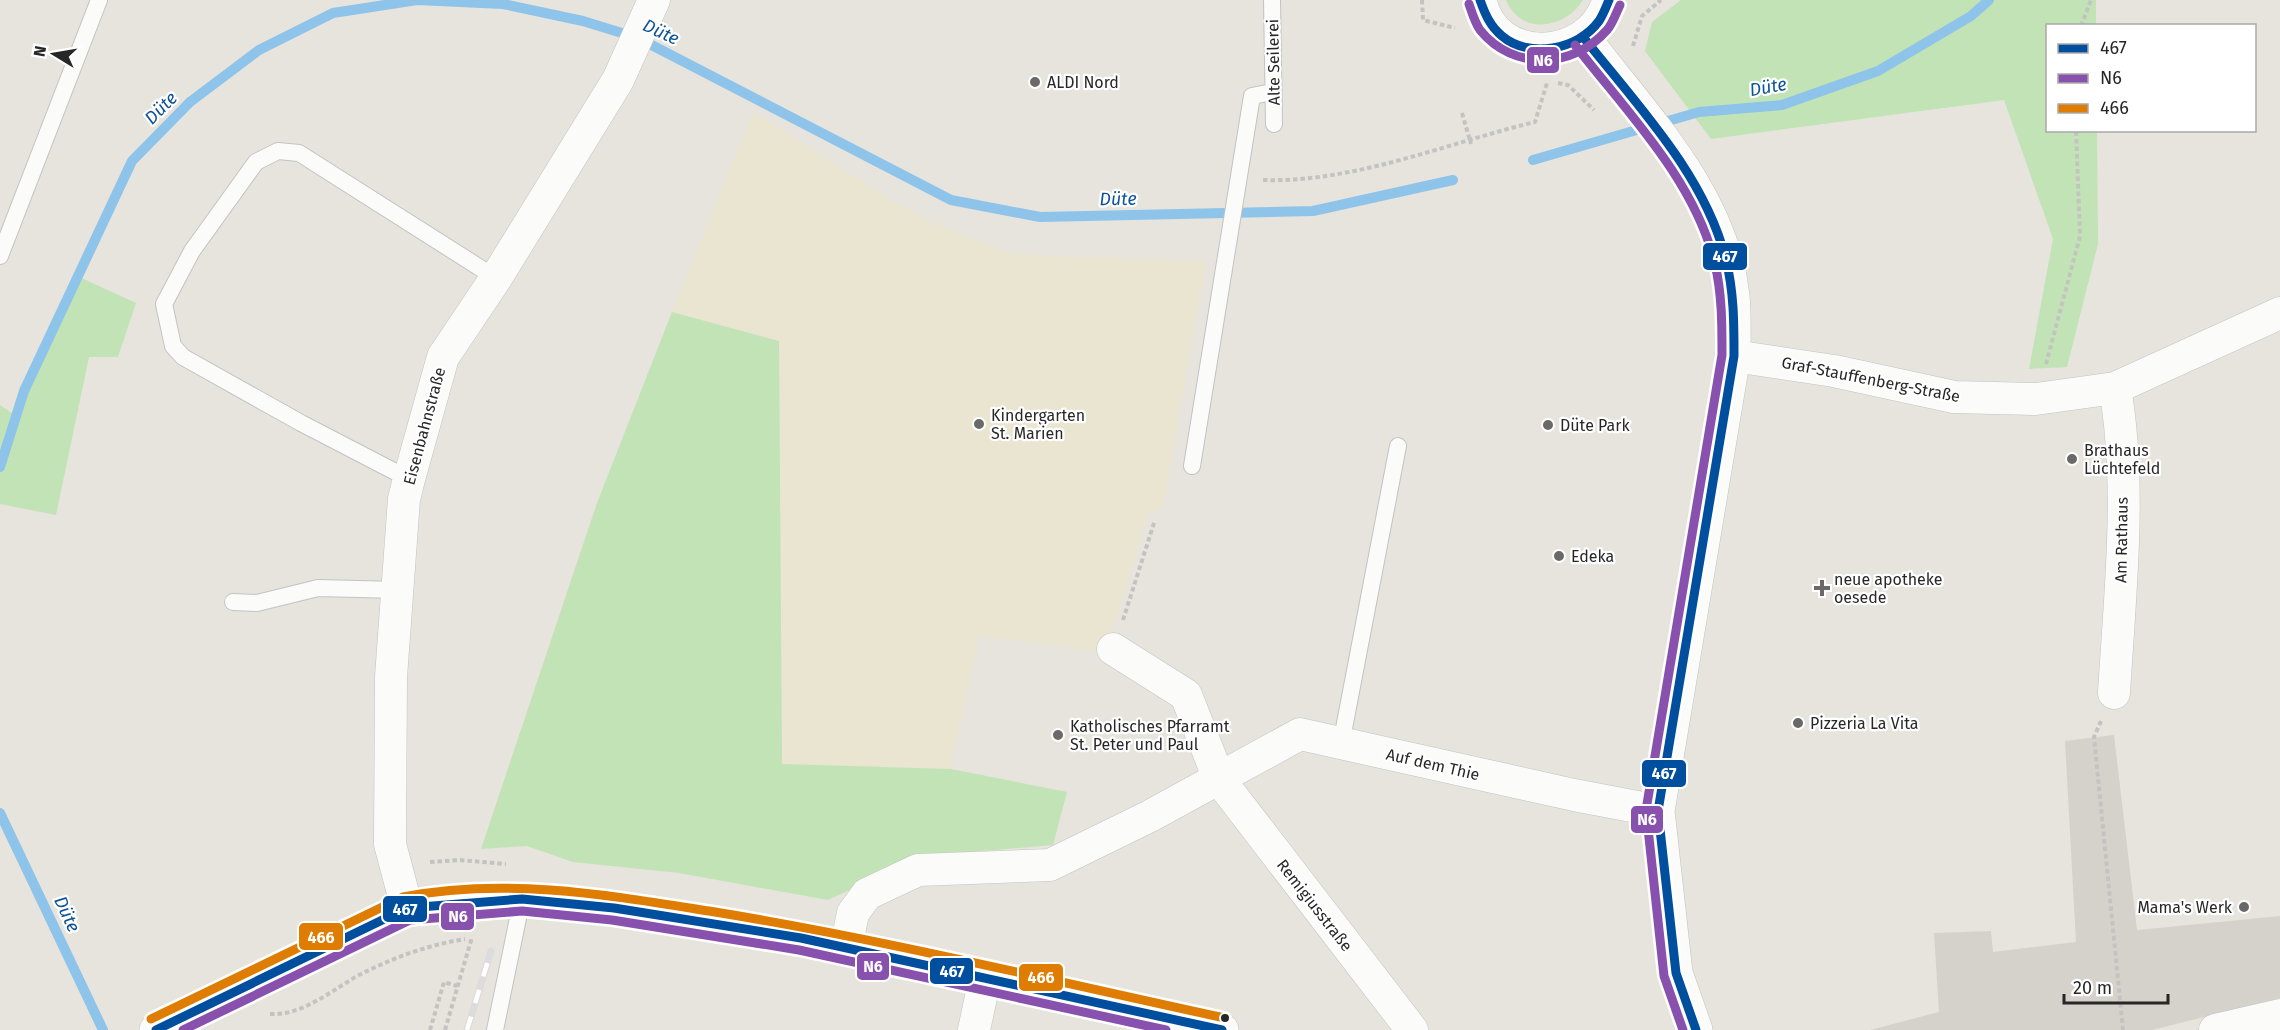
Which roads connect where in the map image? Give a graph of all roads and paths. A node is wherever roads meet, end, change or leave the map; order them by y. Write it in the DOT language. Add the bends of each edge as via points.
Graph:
graph roads {
  1 [pos="99,0"];
  2 [pos="1272,0"];
  3 [pos="1422,0"];
  4 [pos="1480,0"];
  5 [pos="1609,0"];
  6 [pos="1660,0"];
  7 [pos="2091,0"];
  8 [pos="653,1"];
  9 [pos="1423,20"];
  10 [pos="2082,24"];
  11 [pos="1584,38"];
  12 [pos="1636,54"];
  13 [pos="1548,82"];
  14 [pos="1272,92"];
  15 [pos="1462,112"];
  16 [pos="1274,124"];
  17 [pos="2076,132"];
  18 [pos="1471,137"];
  19 [pos="1472,144"];
  20 [pos="1267,180"];
  21 [pos="0,256"];
  22 [pos="496,278"];
  23 [pos="2280,313"];
  24 [pos="1734,356"];
  25 [pos="2115,388"];
  26 [pos="2036,399"];
  27 [pos="1398,446"];
  28 [pos="1192,466"];
  29 [pos="409,479"];
  30 [pos="1155,520"];
  31 [pos="398,590"];
  32 [pos="233,602"];
  33 [pos="1113,649"];
  34 [pos="2114,693"];
  35 [pos="1341,744"];
  36 [pos="1219,779"];
  37 [pos="1658,811"];
  38 [pos="522,899"];
  39 [pos="408,908"];
  40 [pos="472,937"];
  41 [pos="515,938"];
  42 [pos="846,948"];
  43 [pos="362,974"];
  44 [pos="985,978"];
  45 [pos="456,986"];
  46 [pos="2280,1015"];
  47 [pos="156,1030"];
  48 [pos="430,1030"];
  49 [pos="445,1030"];
  50 [pos="495,1030"];
  51 [pos="974,1030"];
  52 [pos="1222,1030"];
  53 [pos="1412,1030"];
  54 [pos="1696,1030"];
  55 [pos="2123,1030"];
  56 [pos="2215,1030"];
  1 -- 21 [label="lane"];
  2 -- 14 [label="lane, Alte Seilerei"];
  3 -- 9 [label="path"];
  4 -- 11 [label="main road" via="1491,24 1506,38 1525,47 1565,47"];
  5 -- 11 [label="main road" via="1597,25"];
  6 -- 12 [label="path" via="1642,16 1633,46"];
  7 -- 10 [label="path"];
  8 -- 22 [label="street, Eisenbahnstraße" via="618,80"];
  11 -- 24 [label="main road" via="1706,202 1723,249 1733,296"];
  13 -- 18 [label="path" via="1535,122"];
  14 -- 16 [label="lane, Alte Seilerei"];
  14 -- 28 [label="lane" via="1252,96"];
  15 -- 18 [label="path"];
  17 -- 26 [label="path" via="2080,236"];
  18 -- 19 [label="path"];
  18 -- 20 [label="path" via="1359,170"];
  22 -- 29 [label="street, Eisenbahnstraße" via="443,357"];
  22 -- 29 [label="lane" via="300,153 278,151 256,162 192,251 164,304 173,346 183,357"];
  23 -- 25 [label="street, Graf-Stauffenberg-Straße"];
  24 -- 26 [label="street, Graf-Stauffenberg-Straße" via="1834,371 1954,397"];
  24 -- 37 [label="main road"];
  25 -- 26 [label="street, Graf-Stauffenberg-Straße"];
  25 -- 34 [label="street, Am Rathaus" via="2122,432 2121,569"];
  27 -- 35 [label="lane"];
  29 -- 31 [label="street, Eisenbahnstraße" via="404,499"];
  30 -- 33 [label="path"];
  31 -- 32 [label="lane" via="318,588 257,603"];
  31 -- 39 [label="street, Eisenbahnstraße" via="391,677 390,844"];
  33 -- 36 [label="street" via="1185,695"];
  34 -- 55 [label="path" via="2094,737"];
  35 -- 36 [label="street, Auf dem Thie" via="1300,734"];
  35 -- 37 [label="street, Auf dem Thie"];
  36 -- 42 [label="street, Auf dem Thie" via="1050,865 918,870 867,894 854,913"];
  36 -- 53 [label="street, Remigiusstraße"];
  37 -- 54 [label="main road" via="1676,973"];
  38 -- 39 [label="main road"];
  38 -- 41 [label="lane"];
  38 -- 42 [label="main road" via="614,908"];
  39 -- 47 [label="main road"];
  40 -- 41 [label="path"];
  40 -- 43 [label="path" via="434,944"];
  40 -- 45 [label="path"];
  41 -- 50 [label="lane"];
  42 -- 44 [label="main road"];
  44 -- 51 [label="street"];
  44 -- 52 [label="main road"];
  45 -- 48 [label="path" via="444,982"];
  45 -- 49 [label="path"];
  46 -- 56 [label="street"];
}
